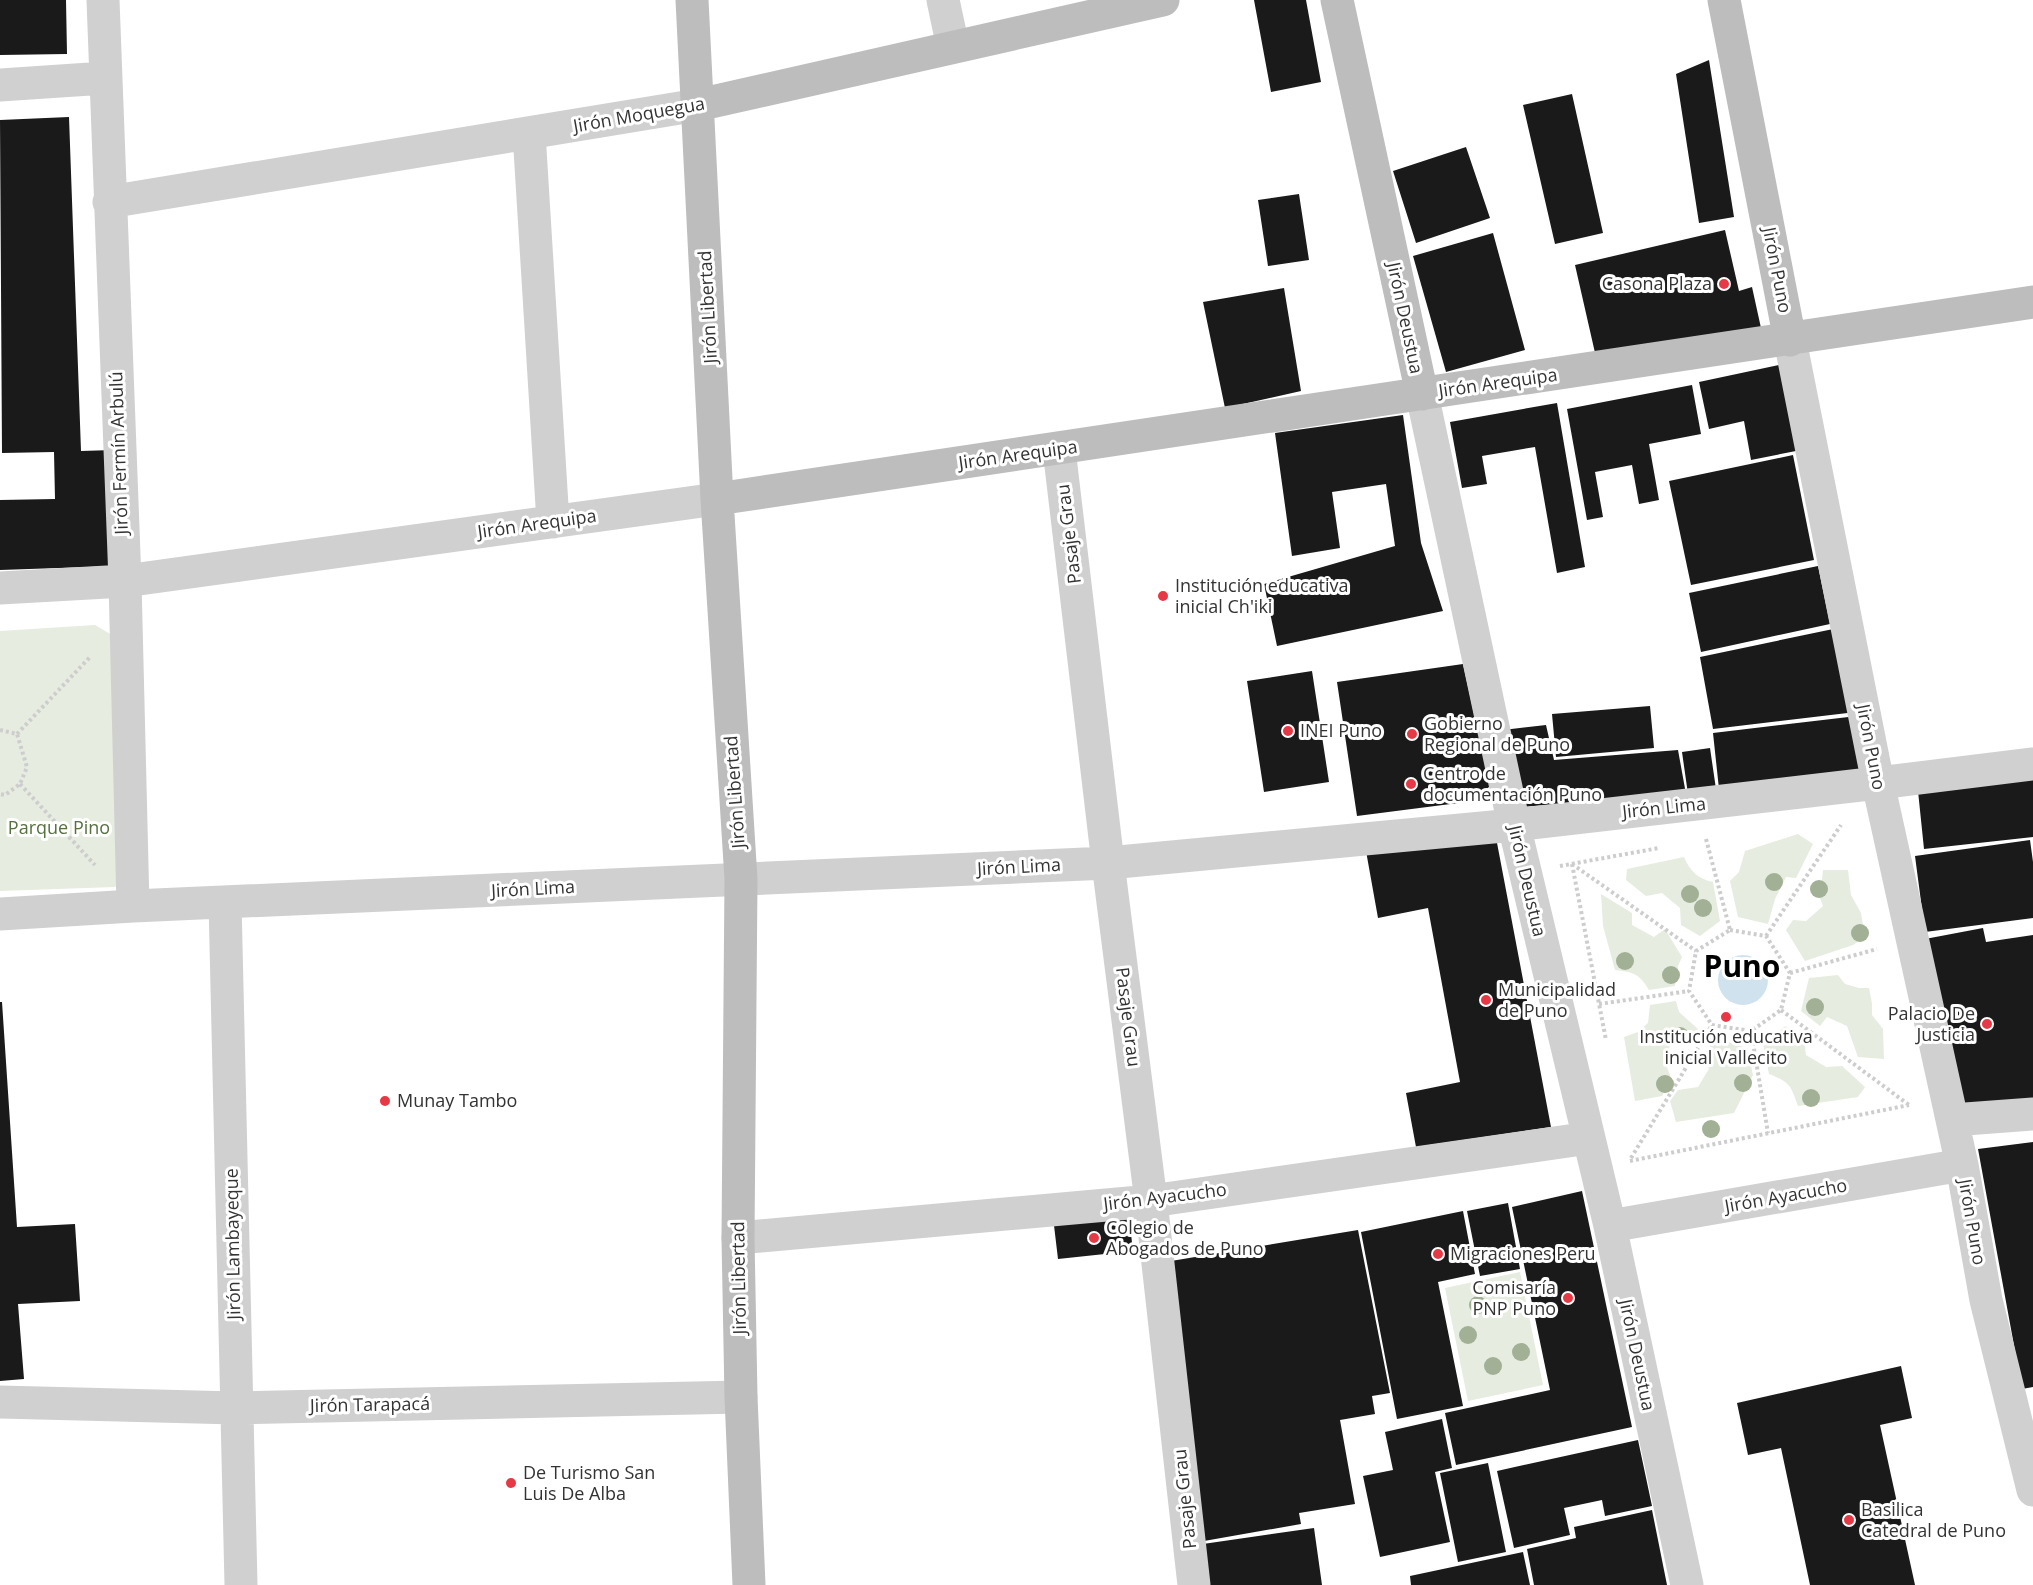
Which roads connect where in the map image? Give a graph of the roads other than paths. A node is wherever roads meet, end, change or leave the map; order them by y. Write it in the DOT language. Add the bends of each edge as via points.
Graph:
graph roads {
  1 [pos="103,0"];
  2 [pos="692,0"];
  3 [pos="943,0"];
  4 [pos="1163,0"];
  5 [pos="1337,0"];
  6 [pos="1724,0"];
  7 [pos="953,47"];
  8 [pos="105,78"];
  9 [pos="0,85"];
  10 [pos="698,105"];
  11 [pos="529,133"];
  12 [pos="109,202"];
  13 [pos="2033,302"];
  14 [pos="1790,340"];
  15 [pos="1422,394"];
  16 [pos="1059,449"];
  17 [pos="717,499"];
  18 [pos="553,522"];
  19 [pos="125,581"];
  20 [pos="0,588"];
  21 [pos="2033,764"];
  22 [pos="1878,783"];
  23 [pos="1514,825"];
  24 [pos="1108,863"];
  25 [pos="741,879"];
  26 [pos="225,902"];
  27 [pos="133,906"];
  28 [pos="0,914"];
  29 [pos="2033,1114"];
  30 [pos="1952,1120"];
  31 [pos="1589,1138"];
  32 [pos="1962,1165"];
  33 [pos="1151,1201"];
  34 [pos="1610,1226"];
  35 [pos="738,1238"];
  36 [pos="741,1397"];
  37 [pos="0,1402"];
  38 [pos="236,1408"];
  39 [pos="2033,1490"];
  40 [pos="241,1585"];
  41 [pos="750,1585"];
  42 [pos="1194,1585"];
  43 [pos="1687,1585"];
  1 -- 8 [label="street, Jirón Fermín Arbulú"];
  2 -- 10 [label="street, Jirón Libertad"];
  3 -- 7 [label="street"];
  4 -- 7 [label="street, Jirón Moquegua"];
  5 -- 15 [label="street, Jirón Deustua"];
  6 -- 14 [label="street, Jirón Puno"];
  7 -- 10 [label="street, Jirón Moquegua"];
  8 -- 9 [label="street"];
  8 -- 12 [label="street, Jirón Fermín Arbulú"];
  10 -- 11 [label="street, Jirón Moquegua"];
  10 -- 17 [label="street, Jirón Libertad"];
  11 -- 12 [label="street, Jirón Moquegua"];
  11 -- 18 [label="street"];
  12 -- 19 [label="street, Jirón Fermín Arbulú"];
  13 -- 14 [label="street, Jirón Arequipa"];
  14 -- 15 [label="street, Jirón Arequipa"];
  14 -- 22 [label="street, Jirón Puno"];
  15 -- 16 [label="street, Jirón Arequipa"];
  15 -- 23 [label="street, Jirón Deustua"];
  16 -- 17 [label="street, Jirón Arequipa"];
  16 -- 24 [label="street, Pasaje Grau"];
  17 -- 18 [label="street, Jirón Arequipa"];
  17 -- 25 [label="street, Jirón Libertad"];
  18 -- 19 [label="street, Jirón Arequipa"];
  19 -- 20 [label="street, Jirón Arequipa"];
  19 -- 27 [label="street, Jirón Fermín Arbulú"];
  21 -- 22 [label="street, Jirón Lima"];
  22 -- 23 [label="street, Jirón Lima"];
  22 -- 30 [label="street, Jirón Puno"];
  23 -- 24 [label="street, Jirón Lima"];
  23 -- 31 [label="street, Jirón Deustua"];
  24 -- 25 [label="street, Jirón Lima"];
  24 -- 33 [label="street, Pasaje Grau"];
  25 -- 26 [label="street, Jirón Lima"];
  25 -- 35 [label="street, Jirón Libertad"];
  26 -- 27 [label="street, Jirón Lima"];
  26 -- 38 [label="street, Jirón Lambayeque"];
  27 -- 28 [label="street, Jirón Lima"];
  29 -- 30 [label="street"];
  30 -- 32 [label="street, Jirón Puno"];
  31 -- 33 [label="street, Jirón Ayacucho"];
  31 -- 34 [label="street, Jirón Deustua"];
  32 -- 34 [label="street, Jirón Ayacucho"];
  32 -- 39 [label="street, Jirón Puno" via="1986,1300"];
  33 -- 35 [label="street, Jirón Ayacucho"];
  33 -- 42 [label="street, Pasaje Grau"];
  34 -- 43 [label="street, Jirón Deustua"];
  35 -- 36 [label="street, Jirón Libertad"];
  36 -- 38 [label="street, Jirón Tarapacá"];
  36 -- 41 [label="street, Jirón Libertad"];
  37 -- 38 [label="street, Jirón Tarapacá"];
  38 -- 40 [label="street, Jirón Lambayeque"];
}
